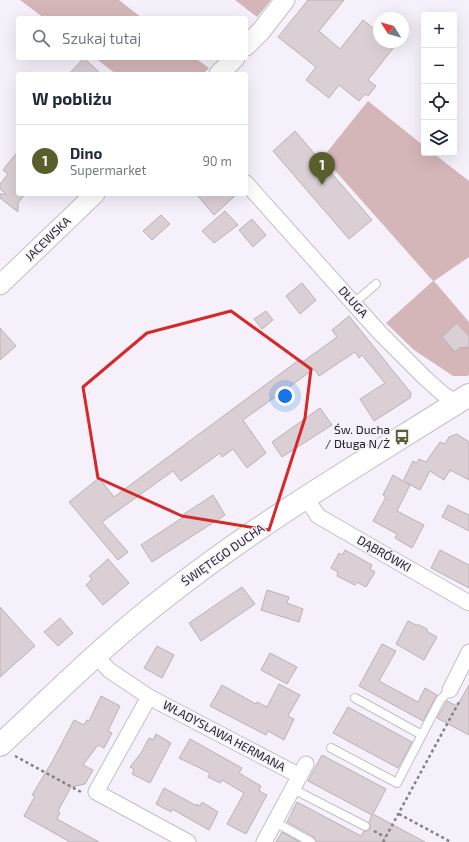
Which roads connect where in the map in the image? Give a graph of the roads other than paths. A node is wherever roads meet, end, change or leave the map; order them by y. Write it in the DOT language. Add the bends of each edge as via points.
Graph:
graph roads {
  1 [pos="285,0"];
  2 [pos="248,44"];
  3 [pos="233,60"];
  4 [pos="221,72"];
  5 [pos="248,185"];
  6 [pos="93,196"];
  7 [pos="376,284"];
  8 [pos="0,285"];
  9 [pos="354,303"];
  10 [pos="465,402"];
  11 [pos="306,498"];
  12 [pos="469,603"];
  13 [pos="469,652"];
  14 [pos="96,656"];
  15 [pos="455,695"];
  16 [pos="149,697"];
  17 [pos="355,698"];
  18 [pos="422,735"];
  19 [pos="331,748"];
  20 [pos="7,751"];
  21 [pos="293,789"];
  22 [pos="275,822"];
  23 [pos="365,826"];
  24 [pos="188,842"];
  25 [pos="264,842"];
  26 [pos="311,842"];
  1 -- 2 [label="street"];
  3 -- 4 [label="street"];
  5 -- 9 [label="street, DŁUGA"];
  6 -- 8 [label="street, JACEWSKA"];
  7 -- 9 [label="lane"];
  9 -- 10 [label="street, DŁUGA" via="379,332 444,395"];
  10 -- 11 [label="main road, ŚWIĘTEGO DUCHA"];
  11 -- 12 [label="street, DĄBRÓWKI" via="318,516"];
  11 -- 14 [label="main road, ŚWIĘTEGO DUCHA" via="236,544 175,589"];
  13 -- 15 [label="street"];
  14 -- 16 [label="street, WŁADYSŁAWA HERMANA" via="109,670"];
  14 -- 20 [label="main road, ŚWIĘTEGO DUCHA"];
  15 -- 18 [label="lane" via="440,700"];
  16 -- 21 [label="street, WŁADYSŁAWA HERMANA" via="303,770"];
  16 -- 24 [label="street, WŁADYSŁAWA HERMANA" via="96,792"];
  17 -- 18 [label="lane"];
  18 -- 19 [label="lane" via="397,782"];
  21 -- 22 [label="street, WŁADYSŁAWA HERMANA"];
  21 -- 23 [label="lane"];
  22 -- 25 [label="street, WŁADYSŁAWA HERMANA"];
  22 -- 26 [label="lane"];
}
